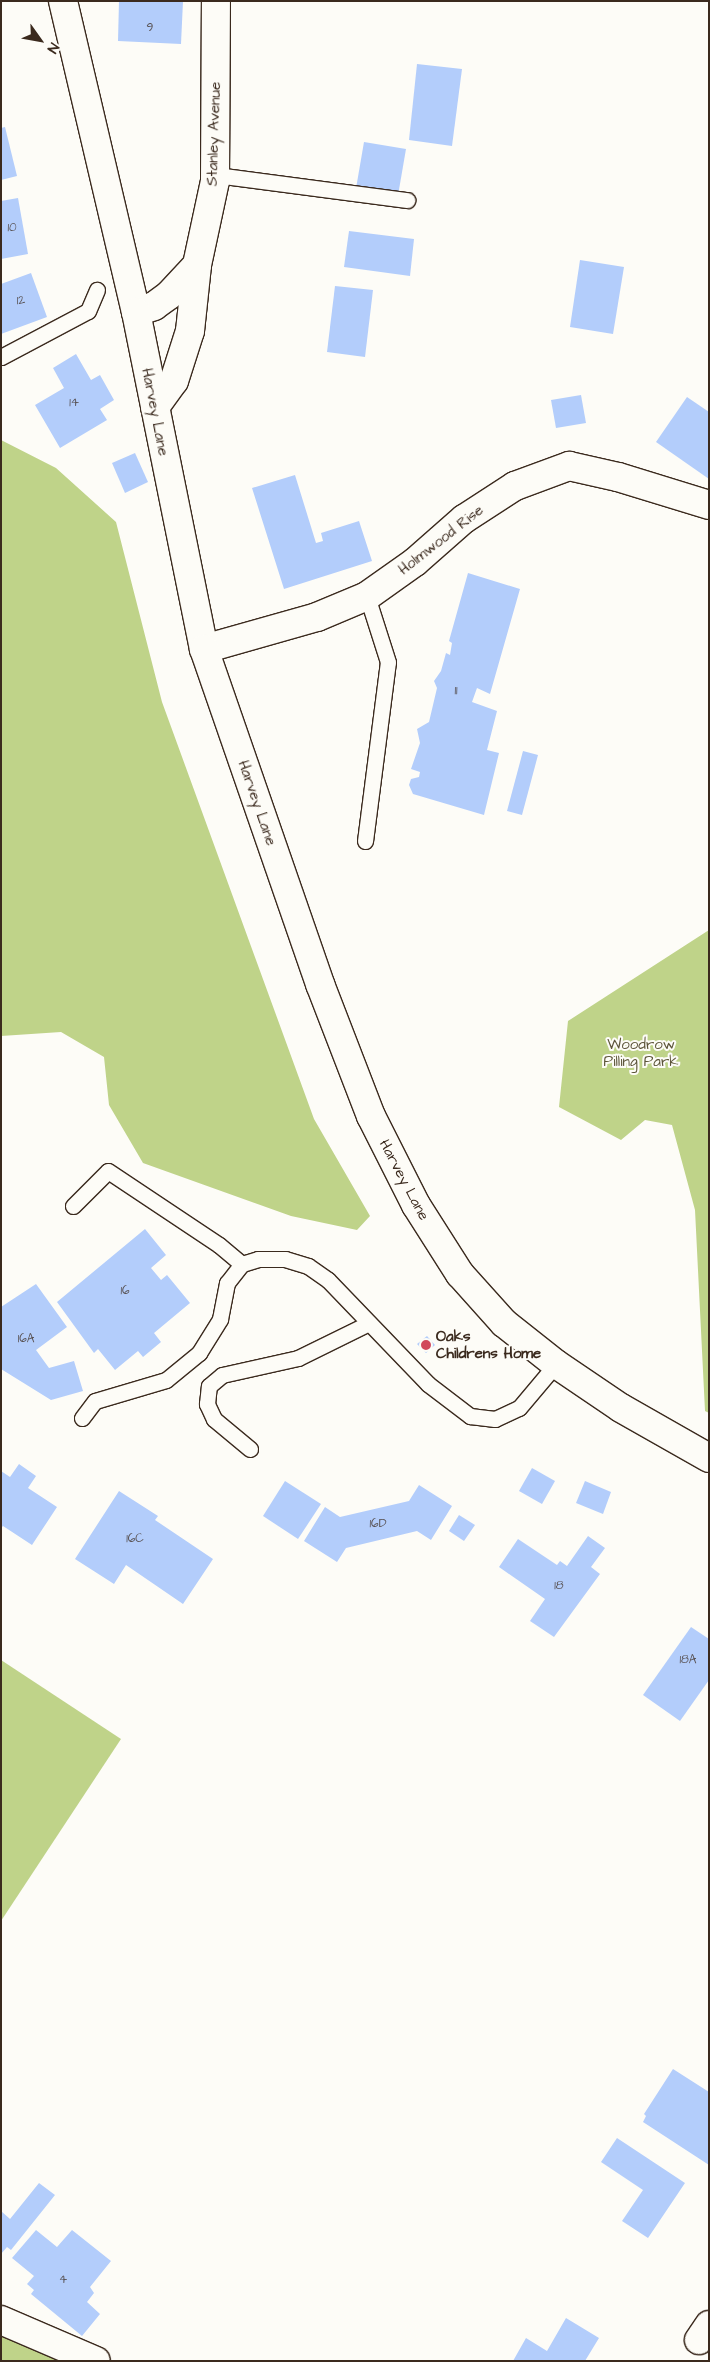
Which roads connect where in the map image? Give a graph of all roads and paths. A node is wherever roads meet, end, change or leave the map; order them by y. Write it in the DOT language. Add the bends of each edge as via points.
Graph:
graph roads {
  1 [pos="63,1"];
  2 [pos="216,1"];
  3 [pos="216,174"];
  4 [pos="406,200"];
  5 [pos="197,265"];
  6 [pos="98,290"];
  7 [pos="136,312"];
  8 [pos="1,357"];
  9 [pos="155,407"];
  10 [pos="709,506"];
  11 [pos="367,596"];
  12 [pos="204,649"];
  13 [pos="365,841"];
  14 [pos="73,1206"];
  15 [pos="242,1264"];
  16 [pos="370,1323"];
  17 [pos="556,1364"];
  18 [pos="82,1418"];
  19 [pos="250,1449"];
  20 [pos="709,1457"];
  21 [pos="1,2320"];
  22 [pos="96,2361"];
  1 -- 7 [label="street, Harvey Lane"];
  2 -- 3 [label="street, Stanley Avenue"];
  3 -- 4 [label="lane"];
  3 -- 5 [label="street, Stanley Avenue"];
  5 -- 7 [label="street" via="169,295 154,306"];
  5 -- 9 [label="street, Stanley Avenue" via="190,331 174,381"];
  6 -- 8 [label="lane" via="88,311"];
  7 -- 9 [label="street, Harvey Lane"];
  9 -- 12 [label="street, Harvey Lane"];
  10 -- 11 [label="street, Holmwood Rise" via="618,477 569,466 515,486 464,519 415,562"];
  11 -- 12 [label="street, Holmwood Rise" via="316,617"];
  11 -- 13 [label="lane" via="388,662"];
  12 -- 17 [label="street, Harvey Lane" via="320,984 371,1116 416,1205 460,1274 504,1323"];
  14 -- 15 [label="lane" via="108,1171"];
  15 -- 16 [label="lane" via="258,1259 285,1259 308,1266 328,1280"];
  15 -- 18 [label="lane" via="227,1284 220,1319 199,1353 166,1380 95,1401"];
  16 -- 17 [label="lane" via="428,1384 470,1416 495,1419 519,1408"];
  16 -- 19 [label="lane" via="298,1358 222,1375 209,1386 207,1404 214,1419"];
  17 -- 20 [label="street, Harvey Lane" via="621,1408"];
  21 -- 22 [label="street"];
}
